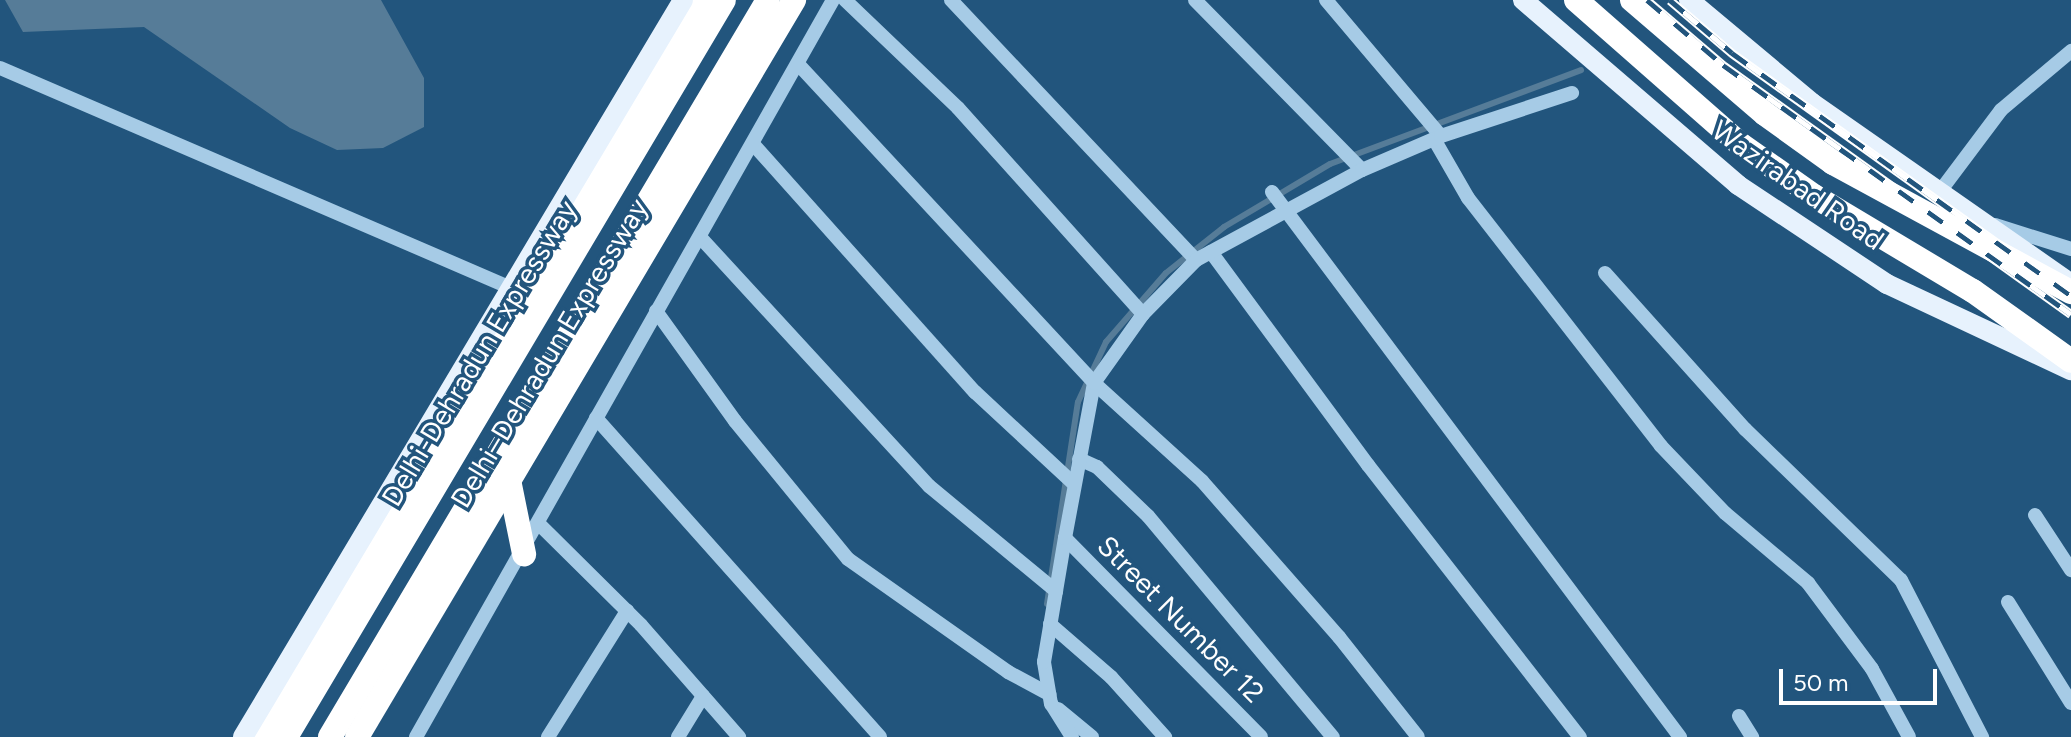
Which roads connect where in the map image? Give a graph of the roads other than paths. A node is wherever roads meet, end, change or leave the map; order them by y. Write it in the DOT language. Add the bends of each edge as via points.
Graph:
graph roads {
  1 [pos="683,0"];
  2 [pos="700,0"];
  3 [pos="724,0"];
  4 [pos="768,0"];
  5 [pos="794,0"];
  6 [pos="833,0"];
  7 [pos="845,0"];
  8 [pos="951,0"];
  9 [pos="1195,0"];
  10 [pos="1326,0"];
  11 [pos="1523,0"];
  12 [pos="1576,0"];
  13 [pos="1632,0"];
  14 [pos="1689,0"];
  15 [pos="2071,51"];
  16 [pos="798,64"];
  17 [pos="0,68"];
  18 [pos="1572,93"];
  19 [pos="1436,132"];
  20 [pos="753,144"];
  21 [pos="1354,160"];
  22 [pos="1941,190"];
  23 [pos="1279,202"];
  24 [pos="1991,224"];
  25 [pos="700,237"];
  26 [pos="2071,248"];
  27 [pos="1211,252"];
  28 [pos="1193,256"];
  29 [pos="1605,273"];
  30 [pos="2071,284"];
  31 [pos="2071,292"];
  32 [pos="524,294"];
  33 [pos="1138,308"];
  34 [pos="656,311"];
  35 [pos="2071,361"];
  36 [pos="2071,370"];
  37 [pos="1090,379"];
  38 [pos="596,418"];
  39 [pos="1079,459"];
  40 [pos="1066,477"];
  41 [pos="509,480"];
  42 [pos="2035,515"];
  43 [pos="540,525"];
  44 [pos="1065,538"];
  45 [pos="524,554"];
  46 [pos="2071,570"];
  47 [pos="1051,588"];
  48 [pos="2008,602"];
  49 [pos="627,611"];
  50 [pos="1050,624"];
  51 [pos="1045,694"];
  52 [pos="703,696"];
  53 [pos="2071,703"];
  54 [pos="1739,716"];
  55 [pos="243,737"];
  56 [pos="262,737"];
  57 [pos="286,737"];
  58 [pos="330,737"];
  59 [pos="357,737"];
  60 [pos="416,737"];
  61 [pos="548,737"];
  62 [pos="678,737"];
  63 [pos="739,737"];
  64 [pos="880,737"];
  65 [pos="1072,737"];
  66 [pos="1092,737"];
  67 [pos="1165,737"];
  68 [pos="1261,737"];
  69 [pos="1333,737"];
  70 [pos="1418,737"];
  71 [pos="1580,737"];
  72 [pos="1680,737"];
  73 [pos="1752,737"];
  74 [pos="1909,737"];
  75 [pos="1982,737"];
  1 -- 55 [label="main road, bridge"];
  2 -- 32 [label="highway, Delhi–Dehradun Expressway"];
  3 -- 57 [label="highway, Delhi-Dehradun Expressway"];
  4 -- 58 [label="highway"];
  5 -- 41 [label="highway, Delhi–Dehradun Expressway"];
  6 -- 16 [label="street"];
  7 -- 33 [label="street" via="958,108"];
  8 -- 28 [label="street"];
  9 -- 21 [label="street"];
  10 -- 19 [label="street"];
  11 -- 36 [label="main road, Wazirabad Road" via="1738,185 1887,284"];
  12 -- 35 [label="highway, Wazirabad Road" via="1740,144 1973,291"];
  13 -- 31 [label="highway, Wazirabad Road" via="1765,114 1906,206"];
  14 -- 22 [label="main road" via="1812,103"];
  15 -- 22 [label="street" via="2001,110"];
  16 -- 20 [label="street"];
  16 -- 37 [label="street"];
  17 -- 32 [label="street"];
  18 -- 19 [label="street"];
  19 -- 21 [label="street"];
  19 -- 74 [label="street" via="1468,198 1661,446 1725,513 1808,583 1872,669"];
  20 -- 25 [label="street"];
  20 -- 40 [label="street" via="943,358"];
  21 -- 23 [label="street"];
  22 -- 24 [label="main road"];
  23 -- 27 [label="street"];
  23 -- 72 [label="street"];
  24 -- 26 [label="street"];
  24 -- 30 [label="main road"];
  25 -- 34 [label="street"];
  25 -- 47 [label="street" via="929,486"];
  27 -- 28 [label="street"];
  27 -- 71 [label="street" via="1368,465"];
  28 -- 33 [label="street"];
  29 -- 75 [label="street" via="1745,429 1901,580"];
  32 -- 56 [label="highway, Delhi–Dehradun Expressway"];
  33 -- 37 [label="street"];
  34 -- 38 [label="street"];
  34 -- 51 [label="street" via="735,421 848,559"];
  37 -- 39 [label="street"];
  37 -- 70 [label="street" via="1202,481 1339,637"];
  38 -- 43 [label="street"];
  38 -- 64 [label="street"];
  39 -- 40 [label="street"];
  39 -- 69 [label="street" via="1097,467 1148,516 1274,660"];
  40 -- 44 [label="street"];
  41 -- 45 [label="highway"];
  41 -- 59 [label="highway, Delhi–Dehradun Expressway"];
  42 -- 46 [label="street"];
  43 -- 45 [label="street"];
  43 -- 49 [label="street"];
  44 -- 47 [label="street"];
  44 -- 68 [label="street, Street Number 12"];
  45 -- 60 [label="street"];
  47 -- 50 [label="street"];
  48 -- 53 [label="street"];
  49 -- 52 [label="street"];
  49 -- 61 [label="street"];
  50 -- 51 [label="street"];
  50 -- 67 [label="street" via="1111,677"];
  51 -- 65 [label="street"];
  51 -- 66 [label="street"];
  52 -- 62 [label="street"];
  52 -- 63 [label="street"];
  54 -- 73 [label="street"];
}
